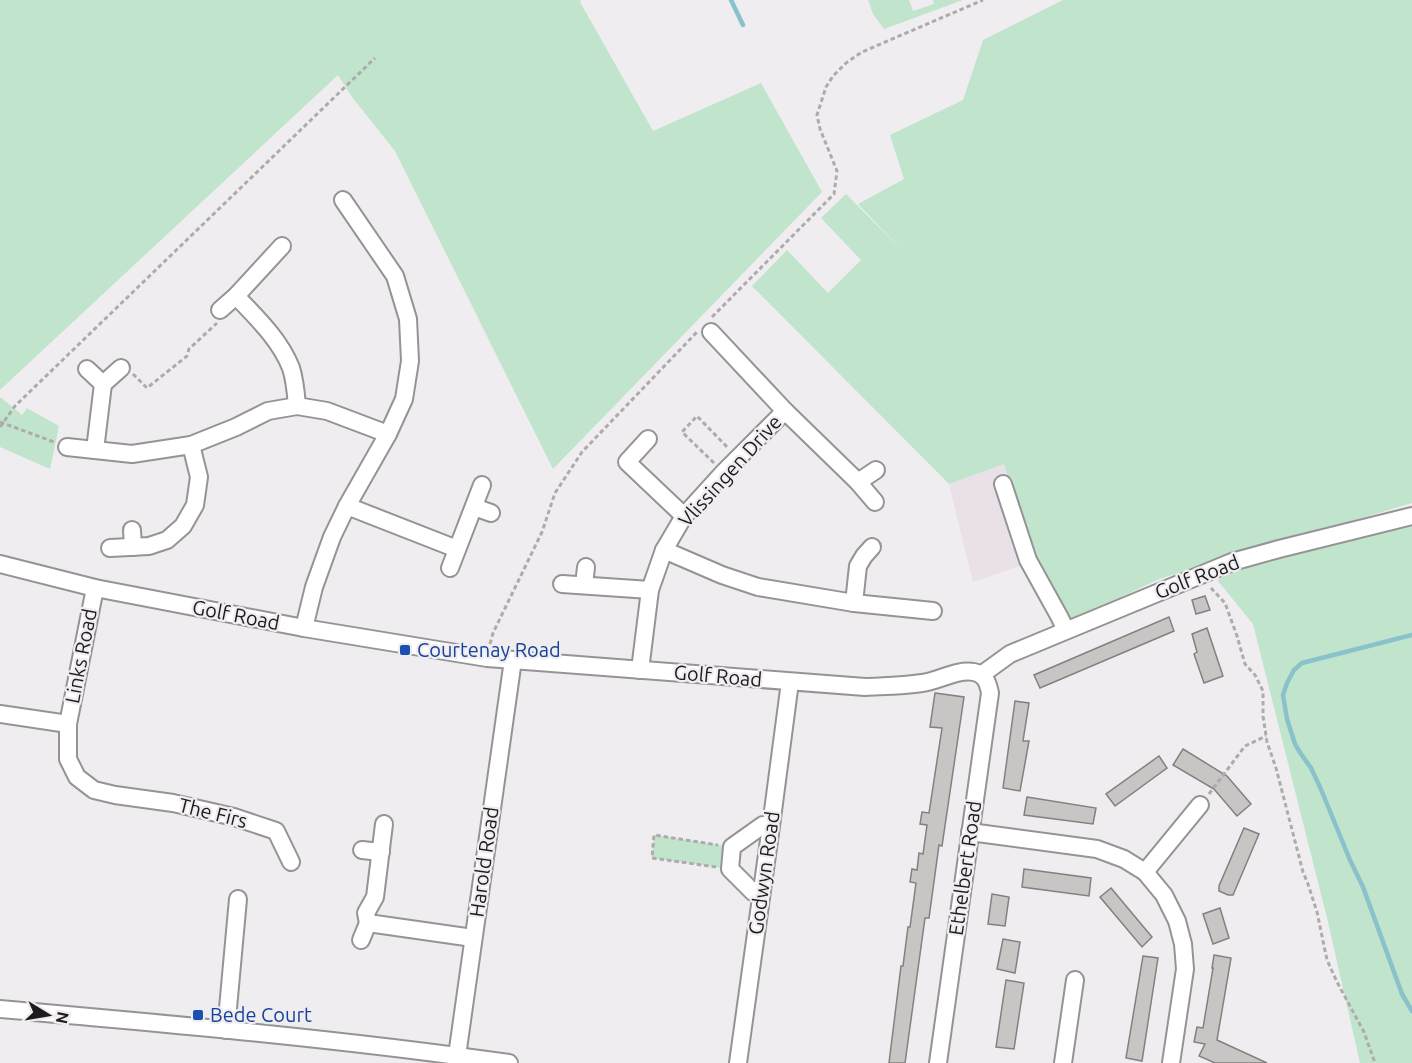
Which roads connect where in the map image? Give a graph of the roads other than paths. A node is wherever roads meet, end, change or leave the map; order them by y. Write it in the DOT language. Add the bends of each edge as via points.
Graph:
graph roads {
  1 [pos="343,200"];
  2 [pos="282,246"];
  3 [pos="236,296"];
  4 [pos="220,309"];
  5 [pos="707,327"];
  6 [pos="121,368"];
  7 [pos="87,369"];
  8 [pos="103,384"];
  9 [pos="297,406"];
  10 [pos="785,411"];
  11 [pos="388,434"];
  12 [pos="648,439"];
  13 [pos="191,445"];
  14 [pos="67,447"];
  15 [pos="95,450"];
  16 [pos="876,470"];
  17 [pos="858,482"];
  18 [pos="1004,484"];
  19 [pos="482,485"];
  20 [pos="875,502"];
  21 [pos="347,506"];
  22 [pos="474,507"];
  23 [pos="491,513"];
  24 [pos="684,516"];
  25 [pos="1412,516"];
  26 [pos="132,530"];
  27 [pos="872,547"];
  28 [pos="110,548"];
  29 [pos="133,548"];
  30 [pos="457,549"];
  31 [pos="664,550"];
  32 [pos="0,564"];
  33 [pos="586,567"];
  34 [pos="450,568"];
  35 [pos="562,584"];
  36 [pos="584,585"];
  37 [pos="95,588"];
  38 [pos="650,590"];
  39 [pos="854,603"];
  40 [pos="933,611"];
  41 [pos="304,628"];
  42 [pos="1066,630"];
  43 [pos="513,660"];
  44 [pos="640,670"];
  45 [pos="981,675"];
  46 [pos="790,682"];
  47 [pos="0,714"];
  48 [pos="68,724"];
  49 [pos="115,795"];
  50 [pos="1200,805"];
  51 [pos="384,824"];
  52 [pos="771,826"];
  53 [pos="970,832"];
  54 [pos="362,850"];
  55 [pos="381,852"];
  56 [pos="291,862"];
  57 [pos="1145,872"];
  58 [pos="761,894"];
  59 [pos="238,899"];
  60 [pos="368,923"];
  61 [pos="473,938"];
  62 [pos="361,940"];
  63 [pos="1075,980"];
  64 [pos="0,1009"];
  65 [pos="225,1029"];
  66 [pos="456,1059"];
  67 [pos="509,1063"];
  68 [pos="738,1063"];
  69 [pos="938,1063"];
  70 [pos="1063,1063"];
  71 [pos="1171,1063"];
  1 -- 11 [label="street" via="395,276 408,319 410,361 404,399"];
  2 -- 3 [label="street"];
  3 -- 4 [label="street"];
  3 -- 9 [label="street" via="281,347 291,369"];
  5 -- 10 [label="street"];
  6 -- 8 [label="street"];
  7 -- 8 [label="street"];
  8 -- 15 [label="street"];
  9 -- 11 [label="street" via="327,411"];
  9 -- 13 [label="street" via="268,411"];
  10 -- 17 [label="street"];
  10 -- 24 [label="street, Vlissingen Drive"];
  11 -- 21 [label="street"];
  12 -- 24 [label="street" via="627,462"];
  13 -- 15 [label="street" via="132,454"];
  13 -- 29 [label="street" via="199,477 195,505 183,526 167,540"];
  14 -- 15 [label="street"];
  16 -- 17 [label="street"];
  17 -- 20 [label="street"];
  18 -- 42 [label="street" via="1028,560"];
  19 -- 22 [label="street"];
  21 -- 30 [label="street"];
  21 -- 41 [label="street" via="314,587"];
  22 -- 23 [label="street"];
  22 -- 30 [label="street"];
  24 -- 31 [label="street, Vlissingen Drive"];
  25 -- 42 [label="street, Golf Road" via="1232,562"];
  26 -- 29 [label="street"];
  27 -- 39 [label="street" via="858,566"];
  28 -- 29 [label="street"];
  30 -- 34 [label="street"];
  31 -- 38 [label="street, Vlissingen Drive"];
  31 -- 39 [label="street" via="750,585"];
  32 -- 37 [label="street, Golf Road"];
  33 -- 36 [label="street"];
  35 -- 36 [label="street"];
  36 -- 38 [label="street"];
  37 -- 41 [label="street, Golf Road"];
  37 -- 48 [label="street, Links Road"];
  38 -- 44 [label="street, Vlissingen Drive"];
  39 -- 40 [label="street"];
  41 -- 43 [label="street, Golf Road"];
  42 -- 45 [label="street, Golf Road" via="1010,654"];
  43 -- 44 [label="street, Golf Road"];
  43 -- 61 [label="street, Harold Road"];
  44 -- 46 [label="street, Golf Road"];
  45 -- 46 [label="street, Golf Road" via="960,672 924,683 865,687"];
  45 -- 53 [label="street, Ethelbert Road" via="988,682 990,693"];
  46 -- 52 [label="street, Godwyn Road"];
  47 -- 48 [label="street, Links Road"];
  48 -- 49 [label="street, Links Road" via="68,759 76,777 94,790"];
  49 -- 56 [label="street, The Firs" via="173,803 276,831"];
  50 -- 57 [label="street"];
  51 -- 55 [label="street"];
  52 -- 58 [label="street, Godwyn Road"];
  52 -- 58 [label="street" via="763,825 732,846 730,869 753,892"];
  53 -- 57 [label="street" via="1097,849"];
  53 -- 69 [label="street, Ethelbert Road"];
  54 -- 55 [label="street"];
  55 -- 60 [label="street" via="375,897 366,913"];
  57 -- 71 [label="street" via="1164,895 1183,944 1185,969"];
  58 -- 68 [label="street, Godwyn Road"];
  59 -- 65 [label="street"];
  60 -- 61 [label="street"];
  60 -- 62 [label="street"];
  61 -- 66 [label="street, Harold Road"];
  63 -- 70 [label="street"];
  64 -- 65 [label="street"];
  65 -- 66 [label="street"];
  66 -- 67 [label="street"];
}
